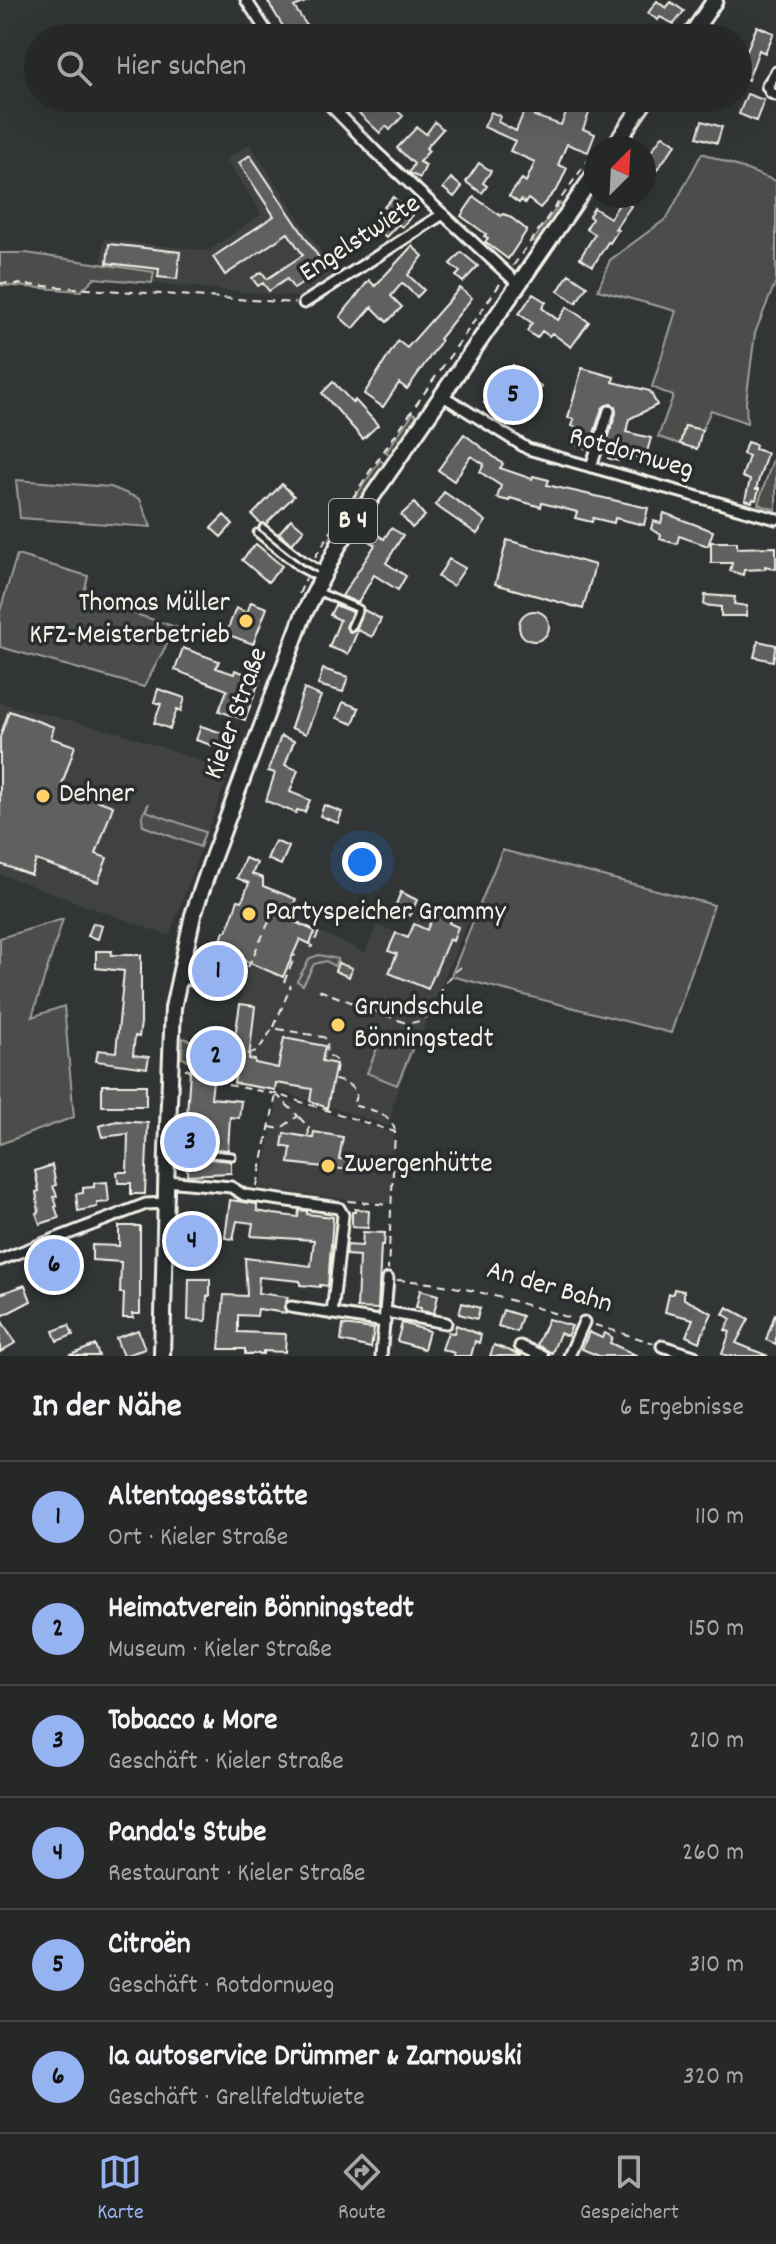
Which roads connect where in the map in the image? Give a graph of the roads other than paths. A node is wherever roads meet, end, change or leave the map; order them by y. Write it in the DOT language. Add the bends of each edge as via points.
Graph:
graph roads {
  1 [pos="246,0"];
  2 [pos="715,0"];
  3 [pos="262,24"];
  4 [pos="699,24"];
  5 [pos="775,75"];
  6 [pos="776,95"];
  7 [pos="337,112"];
  8 [pos="637,112"];
  9 [pos="621,136"];
  10 [pos="584,189"];
  11 [pos="443,214"];
  12 [pos="518,284"];
  13 [pos="304,303"];
  14 [pos="440,394"];
  15 [pos="609,411"];
  16 [pos="591,467"];
  17 [pos="776,519"];
  18 [pos="263,528"];
  19 [pos="257,533"];
  20 [pos="319,580"];
  21 [pos="351,627"];
  22 [pos="179,979"];
  23 [pos="198,984"];
  24 [pos="167,1150"];
  25 [pos="232,1156"];
  26 [pos="166,1181"];
  27 [pos="165,1203"];
  28 [pos="0,1260"];
  29 [pos="388,1279"];
  30 [pos="291,1307"];
  31 [pos="332,1314"];
  32 [pos="385,1317"];
  33 [pos="584,1322"];
  34 [pos="446,1323"];
  35 [pos="520,1346"];
  36 [pos="662,1346"];
  37 [pos="162,1356"];
  38 [pos="381,1356"];
  39 [pos="543,1356"];
  40 [pos="569,1356"];
  41 [pos="694,1356"];
  1 -- 3 [label="street"];
  2 -- 4 [label="main road"];
  5 -- 6 [label="street" via="767,86"];
  7 -- 11 [label="street"];
  8 -- 9 [label="main road"];
  10 -- 12 [label="main road, Kieler Straße / B 4"];
  11 -- 12 [label="street"];
  11 -- 13 [label="street, Engelstwiete"];
  12 -- 14 [label="main road, Kieler Straße / B 4"];
  14 -- 16 [label="street, Rotdornweg" via="528,449"];
  14 -- 20 [label="main road, Kieler Straße / B 4"];
  15 -- 16 [label="street"];
  16 -- 17 [label="street, Rotdornweg"];
  18 -- 20 [label="lane"];
  19 -- 20 [label="lane"];
  20 -- 21 [label="lane" via="359,609"];
  20 -- 22 [label="main road, Kieler Straße / B 4" via="208,872"];
  22 -- 23 [label="lane"];
  22 -- 24 [label="main road, Kieler Straße / B 4"];
  24 -- 25 [label="lane"];
  24 -- 26 [label="main road, Kieler Straße / B 4"];
  26 -- 27 [label="main road, Kieler Straße / B 4"];
  26 -- 31 [label="street" via="337,1207 343,1215"];
  27 -- 28 [label="street" via="146,1204"];
  27 -- 37 [label="main road, Kieler Straße / B 4"];
  29 -- 32 [label="street"];
  30 -- 31 [label="street"];
  31 -- 32 [label="street"];
  32 -- 34 [label="street"];
  32 -- 38 [label="street"];
  33 -- 40 [label="street"];
  35 -- 39 [label="street"];
  36 -- 41 [label="street"];
}
